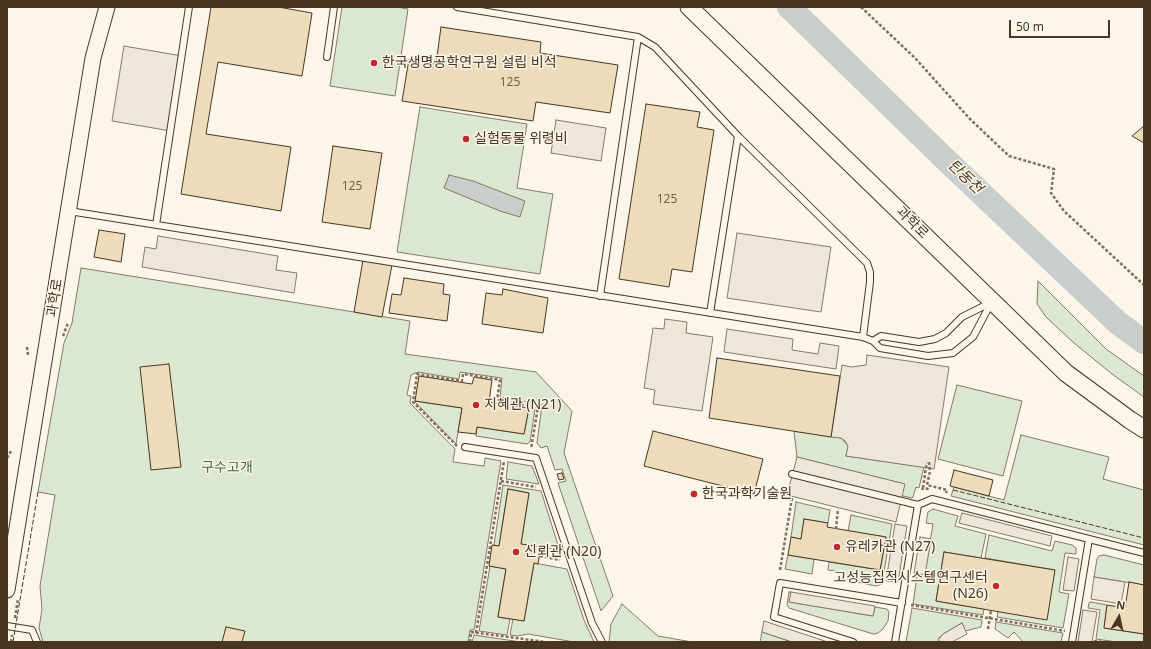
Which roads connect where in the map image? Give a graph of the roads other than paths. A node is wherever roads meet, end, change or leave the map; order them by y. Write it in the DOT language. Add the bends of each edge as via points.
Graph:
graph roads {
  1 [pos="107,7"];
  2 [pos="189,7"];
  3 [pos="334,7"];
  4 [pos="457,7"];
  5 [pos="689,7"];
  6 [pos="638,38"];
  7 [pos="327,57"];
  8 [pos="738,136"];
  9 [pos="69,211"];
  10 [pos="156,225"];
  11 [pos="600,296"];
  12 [pos="992,302"];
  13 [pos="710,313"];
  14 [pos="863,337"];
  15 [pos="873,341"];
  16 [pos="1144,429"];
  17 [pos="465,447"];
  18 [pos="792,474"];
  19 [pos="918,506"];
  20 [pos="1089,539"];
  21 [pos="1144,553"];
  22 [pos="7,590"];
  23 [pos="902,604"];
  24 [pos="7,626"];
  25 [pos="37,642"];
  26 [pos="602,642"];
  27 [pos="853,642"];
  28 [pos="895,642"];
  29 [pos="1072,642"];
  1 -- 9 [label="street, 과학로" via="93,58"];
  2 -- 10 [label="lane"];
  3 -- 7 [label="lane"];
  4 -- 6 [label="lane"];
  5 -- 12 [label="main road, 과학로"];
  6 -- 8 [label="lane" via="655,47"];
  6 -- 11 [label="lane"];
  8 -- 13 [label="lane"];
  8 -- 14 [label="lane" via="867,263 870,282"];
  9 -- 10 [label="lane"];
  9 -- 22 [label="street, 과학로"];
  10 -- 11 [label="lane"];
  11 -- 13 [label="lane"];
  12 -- 15 [label="lane" via="962,317 935,339 919,342 881,336"];
  12 -- 15 [label="lane" via="973,338 953,353 928,356 880,348"];
  12 -- 16 [label="main road, 과학로" via="1066,373"];
  13 -- 14 [label="lane"];
  14 -- 15 [label="lane"];
  17 -- 26 [label="lane" via="536,458 592,622"];
  18 -- 19 [label="lane"];
  19 -- 20 [label="lane" via="932,499"];
  19 -- 23 [label="lane"];
  20 -- 21 [label="lane"];
  20 -- 29 [label="lane"];
  23 -- 27 [label="lane" via="780,583 774,617"];
  23 -- 28 [label="lane"];
  24 -- 25 [label="lane" via="32,630"];
}
